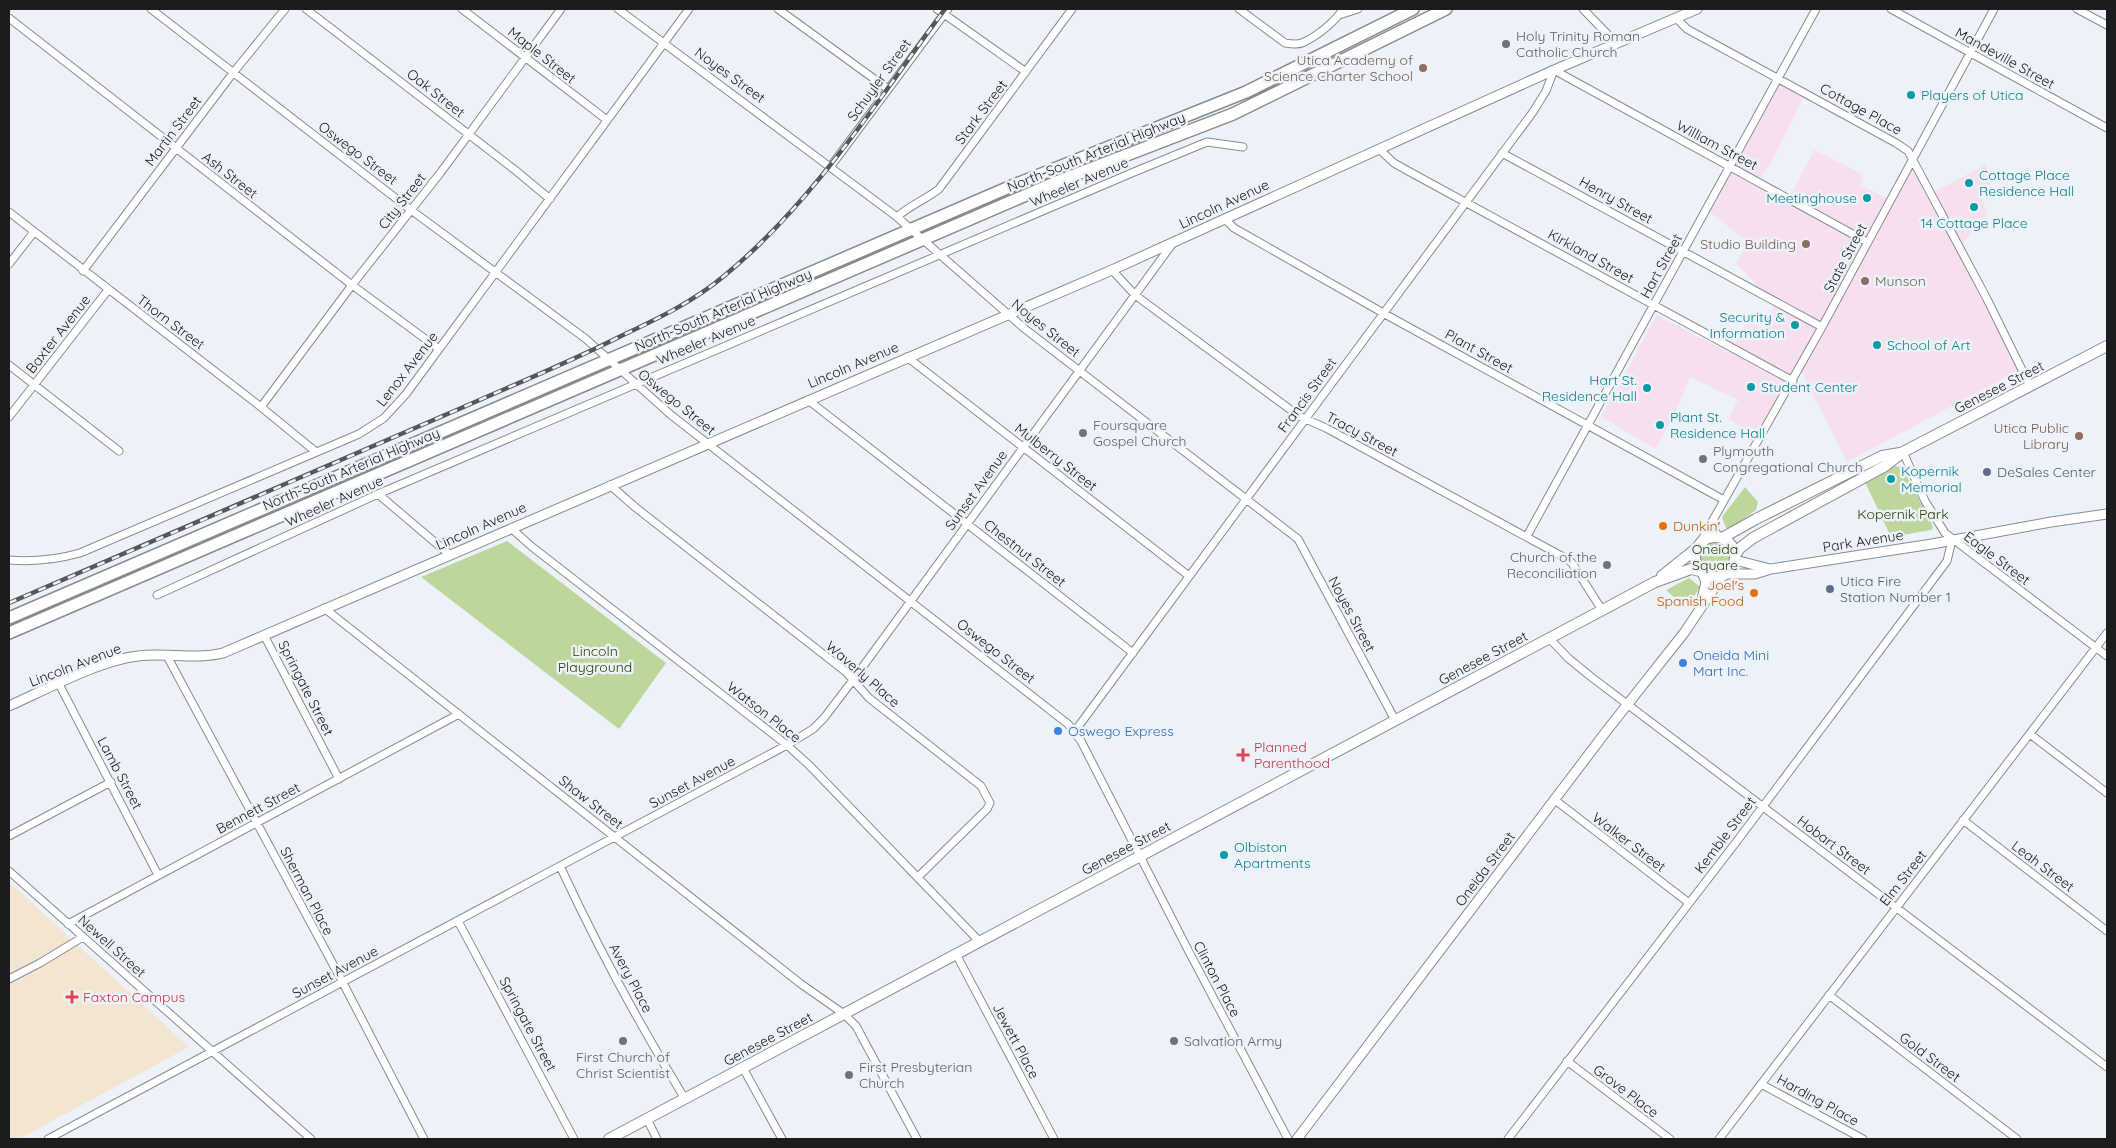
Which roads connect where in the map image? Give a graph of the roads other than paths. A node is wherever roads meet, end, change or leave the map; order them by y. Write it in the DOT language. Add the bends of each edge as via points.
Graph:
graph roads {
  1 [pos="150,9"];
  2 [pos="285,9"];
  3 [pos="306,9"];
  4 [pos="462,9"];
  5 [pos="562,9"];
  6 [pos="618,9"];
  7 [pos="689,9"];
  8 [pos="778,9"];
  9 [pos="937,9"];
  10 [pos="1072,9"];
  11 [pos="1239,9"];
  12 [pos="1358,9"];
  13 [pos="1413,9"];
  14 [pos="1446,9"];
  15 [pos="1583,9"];
  16 [pos="1697,9"];
  17 [pos="1816,9"];
  18 [pos="1890,9"];
  19 [pos="1994,9"];
  20 [pos="2077,9"];
  21 [pos="946,11"];
  22 [pos="1341,12"];
  23 [pos="9,18"];
  24 [pos="1676,18"];
  25 [pos="2107,25"];
  26 [pos="664,43"];
  27 [pos="1616,43"];
  28 [pos="1970,52"];
  29 [pos="524,57"];
  30 [pos="1554,70"];
  31 [pos="1026,72"];
  32 [pos="233,73"];
  33 [pos="1778,78"];
  34 [pos="888,89"];
  35 [pos="607,120"];
  36 [pos="2107,128"];
  37 [pos="468,134"];
  38 [pos="1243,147"];
  39 [pos="176,149"];
  40 [pos="1379,149"];
  41 [pos="1502,153"];
  42 [pos="1913,158"];
  43 [pos="831,166"];
  44 [pos="1729,166"];
  45 [pos="550,199"];
  46 [pos="1466,201"];
  47 [pos="411,210"];
  48 [pos="9,212"];
  49 [pos="897,217"];
  50 [pos="1225,220"];
  51 [pos="911,229"];
  52 [pos="34,232"];
  53 [pos="923,239"];
  54 [pos="1867,242"];
  55 [pos="1173,243"];
  56 [pos="1683,251"];
  57 [pos="941,254"];
  58 [pos="9,264"];
  59 [pos="83,270"];
  60 [pos="1112,270"];
  61 [pos="496,272"];
  62 [pos="352,285"];
  63 [pos="108,290"];
  64 [pos="1136,295"];
  65 [pos="1654,304"];
  66 [pos="1383,313"];
  67 [pos="1008,314"];
  68 [pos="1822,327"];
  69 [pos="2107,346"];
  70 [pos="439,349"];
  71 [pos="908,357"];
  72 [pos="608,359"];
  73 [pos="9,365"];
  74 [pos="620,370"];
  75 [pos="1080,370"];
  76 [pos="1792,381"];
  77 [pos="635,384"];
  78 [pos="34,385"];
  79 [pos="2030,386"];
  80 [pos="808,400"];
  81 [pos="262,407"];
  82 [pos="9,417"];
  83 [pos="1305,419"];
  84 [pos="1588,425"];
  85 [pos="708,443"];
  86 [pos="1023,447"];
  87 [pos="119,451"];
  88 [pos="316,452"];
  89 [pos="1903,452"];
  90 [pos="610,485"];
  91 [pos="378,494"];
  92 [pos="1247,499"];
  93 [pos="1724,500"];
  94 [pos="2107,514"];
  95 [pos="1714,517"];
  96 [pos="967,523"];
  97 [pos="511,528"];
  98 [pos="1527,536"];
  99 [pos="1721,538"];
  100 [pos="1952,540"];
  101 [pos="1698,546"];
  102 [pos="450,555"];
  103 [pos="1735,558"];
  104 [pos="9,560"];
  105 [pos="1770,569"];
  106 [pos="1701,572"];
  107 [pos="1725,574"];
  108 [pos="1189,576"];
  109 [pos="1655,582"];
  110 [pos="157,595"];
  111 [pos="911,600"];
  112 [pos="324,608"];
  113 [pos="1602,610"];
  114 [pos="1695,617"];
  115 [pos="9,618"];
  116 [pos="9,633"];
  117 [pos="2107,633"];
  118 [pos="264,635"];
  119 [pos="1549,638"];
  120 [pos="2096,648"];
  121 [pos="1133,653"];
  122 [pos="167,656"];
  123 [pos="2107,656"];
  124 [pos="852,680"];
  125 [pos="59,684"];
  126 [pos="1627,704"];
  127 [pos="9,706"];
  128 [pos="459,714"];
  129 [pos="1395,720"];
  130 [pos="1075,731"];
  131 [pos="2030,734"];
  132 [pos="787,745"];
  133 [pos="339,779"];
  134 [pos="110,782"];
  135 [pos="2107,793"];
  136 [pos="1554,800"];
  137 [pos="1762,806"];
  138 [pos="1963,820"];
  139 [pos="256,822"];
  140 [pos="9,836"];
  141 [pos="616,837"];
  142 [pos="1140,856"];
  143 [pos="560,866"];
  144 [pos="9,871"];
  145 [pos="158,875"];
  146 [pos="918,877"];
  147 [pos="1689,903"];
  148 [pos="1896,908"];
  149 [pos="458,921"];
  150 [pos="68,924"];
  151 [pos="2107,931"];
  152 [pos="83,937"];
  153 [pos="979,942"];
  154 [pos="956,954"];
  155 [pos="9,979"];
  156 [pos="342,981"];
  157 [pos="1829,995"];
  158 [pos="844,1014"];
  159 [pos="212,1052"];
  160 [pos="1567,1061"];
  161 [pos="2107,1067"];
  162 [pos="743,1068"];
  163 [pos="1761,1084"];
  164 [pos="685,1099"];
  165 [pos="647,1119"];
  166 [pos="48,1139"];
  167 [pos="311,1139"];
  168 [pos="424,1139"];
  169 [pos="574,1139"];
  170 [pos="609,1139"];
  171 [pos="657,1139"];
  172 [pos="782,1139"];
  173 [pos="917,1139"];
  174 [pos="1054,1139"];
  175 [pos="1288,1139"];
  176 [pos="1297,1139"];
  177 [pos="1508,1139"];
  178 [pos="1670,1139"];
  179 [pos="1719,1139"];
  180 [pos="1863,1139"];
  181 [pos="2017,1139"];
  1 -- 32 [label="street, Oswego Street"];
  2 -- 32 [label="street, Martin Street"];
  3 -- 37 [label="street, Oak Street"];
  4 -- 29 [label="street, Maple Street"];
  5 -- 29 [label="street, City Street"];
  6 -- 26 [label="street, Noyes Street"];
  7 -- 26 [label="street, Lenox Avenue"];
  8 -- 34 [label="street"];
  9 -- 21 [label="street"];
  10 -- 31 [label="street, Stark Street"];
  11 -- 22 [label="street" via="1285,43 1294,44 1309,39"];
  12 -- 22 [label="street"];
  13 -- 51 [label="highway, North-South Arterial Highway" via="1246,92"];
  14 -- 53 [label="highway, North-South Arterial Highway" via="1233,114"];
  15 -- 27 [label="street"];
  16 -- 24 [label="street, Lincoln Avenue"];
  17 -- 33 [label="street, Hart Street"];
  18 -- 28 [label="street, Mandeville Street"];
  19 -- 28 [label="street, State Street"];
  20 -- 25 [label="street"];
  21 -- 31 [label="street"];
  21 -- 34 [label="street, Schuyler Street"];
  23 -- 39 [label="street, Ash Street"];
  24 -- 27 [label="street, Lincoln Avenue"];
  24 -- 33 [label="street, Cottage Place" via="1687,29"];
  26 -- 35 [label="street, Lenox Avenue"];
  26 -- 43 [label="street, Noyes Street"];
  27 -- 30 [label="street, Lincoln Avenue"];
  28 -- 36 [label="street, Mandeville Street"];
  28 -- 42 [label="street, State Street"];
  29 -- 35 [label="street, Maple Street"];
  29 -- 37 [label="street, City Street"];
  30 -- 40 [label="street, Lincoln Avenue"];
  30 -- 41 [label="street, Francis Street" via="1538,105"];
  30 -- 44 [label="street, William Street"];
  31 -- 49 [label="street, Stark Street" via="939,189"];
  32 -- 39 [label="street, Martin Street"];
  32 -- 47 [label="street, Oswego Street"];
  33 -- 42 [label="street, Cottage Place" via="1896,143"];
  33 -- 44 [label="street, Hart Street"];
  34 -- 43 [label="street, Schuyler Street"];
  35 -- 45 [label="street, Lenox Avenue"];
  37 -- 45 [label="street, Oak Street"];
  37 -- 47 [label="street, City Street"];
  38 -- 57 [label="street, Wheeler Avenue" via="1206,142"];
  39 -- 59 [label="street, Martin Street"];
  39 -- 62 [label="street, Ash Street"];
  40 -- 46 [label="street, Kirkland Street" via="1402,168"];
  40 -- 50 [label="street, Lincoln Avenue"];
  41 -- 46 [label="street, Francis Street"];
  41 -- 56 [label="street, Henry Street"];
  42 -- 54 [label="street, State Street"];
  42 -- 79 [label="street, Cottage Place"];
  43 -- 49 [label="street, Noyes Street"];
  44 -- 54 [label="street, William Street"];
  44 -- 56 [label="street, Hart Street"];
  45 -- 61 [label="street, Lenox Avenue"];
  46 -- 65 [label="street, Kirkland Street"];
  46 -- 66 [label="street, Francis Street"];
  47 -- 61 [label="street, Oswego Street"];
  47 -- 62 [label="street, City Street"];
  48 -- 52 [label="street, Thorn Street"];
  49 -- 51 [label="street, Noyes Street"];
  50 -- 55 [label="street, Lincoln Avenue"];
  50 -- 66 [label="street, Plant Street"];
  51 -- 53 [label="street, Noyes Street"];
  51 -- 72 [label="highway, North-South Arterial Highway"];
  52 -- 58 [label="street"];
  52 -- 59 [label="street, Thorn Street"];
  53 -- 57 [label="street, Noyes Street"];
  53 -- 74 [label="highway, North-South Arterial Highway"];
  54 -- 68 [label="street, State Street"];
  55 -- 60 [label="street, Lincoln Avenue"];
  55 -- 64 [label="street, Sunset Avenue"];
  56 -- 65 [label="street, Hart Street"];
  56 -- 68 [label="street, Henry Street"];
  57 -- 67 [label="street, Noyes Street"];
  57 -- 77 [label="street, Wheeler Avenue"];
  59 -- 63 [label="street, Thorn Street"];
  60 -- 64 [label="street, Tracy Street"];
  60 -- 67 [label="street, Lincoln Avenue"];
  61 -- 70 [label="street, Lenox Avenue"];
  61 -- 72 [label="street, Oswego Street"];
  62 -- 70 [label="street, Ash Street"];
  62 -- 81 [label="street, City Street"];
  63 -- 78 [label="street, Baxter Avenue"];
  63 -- 81 [label="street, Thorn Street"];
  64 -- 75 [label="street, Sunset Avenue"];
  64 -- 83 [label="street, Tracy Street" via="1274,400"];
  65 -- 76 [label="street, Kirkland Street"];
  65 -- 84 [label="street, Hart Street"];
  66 -- 83 [label="street, Francis Street"];
  66 -- 84 [label="street, Plant Street"];
  67 -- 71 [label="street, Lincoln Avenue"];
  67 -- 75 [label="street, Noyes Street"];
  68 -- 76 [label="street, State Street"];
  69 -- 79 [label="main road, Genesee Street"];
  70 -- 88 [label="street, Lenox Avenue" via="384,418 360,434"];
  71 -- 80 [label="street, Lincoln Avenue"];
  71 -- 86 [label="street, Mulberry Street"];
  72 -- 74 [label="street, Oswego Street"];
  72 -- 115 [label="highway, North-South Arterial Highway"];
  73 -- 78 [label="street"];
  74 -- 77 [label="street, Oswego Street"];
  74 -- 116 [label="highway, North-South Arterial Highway"];
  75 -- 86 [label="street, Sunset Avenue"];
  75 -- 92 [label="street, Noyes Street"];
  76 -- 93 [label="street, State Street"];
  77 -- 85 [label="street, Oswego Street"];
  77 -- 91 [label="street, Wheeler Avenue"];
  78 -- 82 [label="street, Baxter Avenue"];
  78 -- 87 [label="street"];
  79 -- 89 [label="main road, Genesee Street"];
  80 -- 85 [label="street, Lincoln Avenue"];
  80 -- 96 [label="street, Chestnut Street"];
  81 -- 88 [label="street, Thorn Street"];
  83 -- 92 [label="street, Francis Street"];
  83 -- 98 [label="street, Tracy Street"];
  84 -- 93 [label="street, Plant Street"];
  84 -- 98 [label="street, Hart Street"];
  85 -- 90 [label="street, Lincoln Avenue"];
  85 -- 111 [label="street, Oswego Street"];
  86 -- 96 [label="street, Sunset Avenue"];
  86 -- 108 [label="street, Mulberry Street"];
  88 -- 104 [label="street, Lenox Avenue" via="80,553 36,562"];
  89 -- 99 [label="main road, Genesee Street" via="1882,456"];
  89 -- 100 [label="street, Eagle Street" via="1934,516"];
  89 -- 103 [label="main road, Genesee Street" via="1885,466 1754,538 1740,548"];
  90 -- 97 [label="street, Lincoln Avenue"];
  90 -- 124 [label="street, Waverly Place"];
  91 -- 102 [label="street"];
  91 -- 110 [label="street, Wheeler Avenue"];
  92 -- 108 [label="street, Francis Street"];
  92 -- 129 [label="street, Noyes Street" via="1298,539"];
  93 -- 95 [label="street, State Street"];
  94 -- 100 [label="street, Park Avenue"];
  95 -- 99 [label="street" via="1715,532"];
  95 -- 101 [label="street, State Street"];
  96 -- 111 [label="street, Sunset Avenue"];
  96 -- 121 [label="street, Chestnut Street"];
  97 -- 102 [label="street, Lincoln Avenue"];
  97 -- 132 [label="street, Watson Place"];
  98 -- 113 [label="street, Tracy Street" via="1572,563"];
  99 -- 101 [label="main road" via="1706,539"];
  99 -- 103 [label="main road" via="1731,545"];
  100 -- 105 [label="street, Park Avenue"];
  100 -- 120 [label="street, Eagle Street"];
  100 -- 137 [label="street, Kemble Street" via="1947,561"];
  101 -- 106 [label="main road" via="1695,560"];
  101 -- 109 [label="main road, Genesee Street"];
  102 -- 112 [label="street, Lincoln Avenue"];
  103 -- 105 [label="street, Park Avenue"];
  103 -- 107 [label="main road"];
  105 -- 107 [label="street, Park Avenue" via="1755,574"];
  106 -- 107 [label="main road" via="1712,577"];
  106 -- 109 [label="main road, Genesee Street" via="1691,570"];
  106 -- 114 [label="street, Oneida Street" via="1706,582"];
  107 -- 114 [label="street, Oneida Street"];
  108 -- 121 [label="street, Francis Street"];
  109 -- 113 [label="main road, Genesee Street"];
  111 -- 124 [label="street, Sunset Avenue"];
  111 -- 130 [label="street, Oswego Street"];
  112 -- 118 [label="street, Lincoln Avenue"];
  112 -- 128 [label="street, Shaw Street"];
  113 -- 119 [label="main road, Genesee Street"];
  114 -- 126 [label="street, Oneida Street"];
  117 -- 120 [label="street, Elm Street"];
  118 -- 122 [label="street, Lincoln Avenue" via="210,656"];
  118 -- 133 [label="street, Springate Street"];
  119 -- 126 [label="street, Hobart Street" via="1568,658"];
  119 -- 129 [label="main road, Genesee Street"];
  120 -- 123 [label="street, Eagle Street"];
  120 -- 131 [label="street, Elm Street"];
  121 -- 130 [label="street, Francis Street"];
  122 -- 125 [label="street, Lincoln Avenue" via="138,656 112,662"];
  122 -- 139 [label="street, Sherman Place"];
  124 -- 132 [label="street, Sunset Avenue" via="824,718"];
  124 -- 146 [label="street, Waverly Place" via="869,698 981,786 990,803 988,809"];
  125 -- 127 [label="street, Lincoln Avenue"];
  125 -- 134 [label="street, Lamb Street"];
  126 -- 136 [label="street, Oneida Street"];
  126 -- 137 [label="street, Hobart Street"];
  128 -- 133 [label="street, Bennett Street"];
  128 -- 141 [label="street, Shaw Street"];
  129 -- 142 [label="main road, Genesee Street"];
  130 -- 142 [label="street, Oswego Street"];
  131 -- 135 [label="street"];
  131 -- 138 [label="street, Elm Street"];
  132 -- 141 [label="street, Sunset Avenue"];
  132 -- 146 [label="street, Watson Place"];
  133 -- 139 [label="street, Bennett Street"];
  134 -- 140 [label="street"];
  134 -- 145 [label="street, Lamb Street"];
  136 -- 147 [label="street, Walker Street"];
  136 -- 176 [label="street, Oneida Street"];
  137 -- 147 [label="street, Kemble Street"];
  137 -- 148 [label="street, Hobart Street"];
  138 -- 148 [label="street, Elm Street"];
  138 -- 151 [label="street, Leah Street"];
  139 -- 145 [label="street, Bennett Street"];
  139 -- 156 [label="street, Sherman Place"];
  141 -- 143 [label="street, Sunset Avenue"];
  141 -- 158 [label="street, Shaw Street" via="801,984"];
  142 -- 153 [label="main road, Genesee Street"];
  142 -- 175 [label="street, Clinton Place"];
  143 -- 149 [label="street, Sunset Avenue"];
  143 -- 164 [label="street, Avery Place" via="581,912"];
  144 -- 150 [label="street, Newell Street"];
  145 -- 150 [label="street, Bennett Street"];
  146 -- 153 [label="street, Watson Place"];
  147 -- 160 [label="street, Kemble Street"];
  148 -- 157 [label="street, Elm Street"];
  148 -- 161 [label="street, Hobart Street"];
  149 -- 156 [label="street, Sunset Avenue"];
  149 -- 169 [label="street, Springate Street"];
  150 -- 152 [label="street, Newell Street"];
  152 -- 155 [label="street"];
  152 -- 159 [label="street, Newell Street"];
  153 -- 154 [label="main road, Genesee Street"];
  154 -- 158 [label="main road, Genesee Street"];
  154 -- 174 [label="street, Jewett Place"];
  156 -- 159 [label="street, Sunset Avenue"];
  156 -- 168 [label="street, Sherman Place"];
  157 -- 163 [label="street, Elm Street"];
  157 -- 181 [label="street, Gold Street"];
  158 -- 162 [label="main road, Genesee Street"];
  158 -- 173 [label="street, Shaw Street" via="863,1035"];
  159 -- 166 [label="street, Sunset Avenue"];
  159 -- 167 [label="street, Newell Street"];
  160 -- 177 [label="street, Kemble Street"];
  160 -- 178 [label="street, Grove Place"];
  162 -- 164 [label="main road, Genesee Street"];
  162 -- 172 [label="street"];
  163 -- 179 [label="street, Elm Street"];
  163 -- 180 [label="street, Harding Place"];
  164 -- 165 [label="main road, Genesee Street"];
  165 -- 170 [label="main road, Genesee Street"];
  165 -- 171 [label="street"];
}
